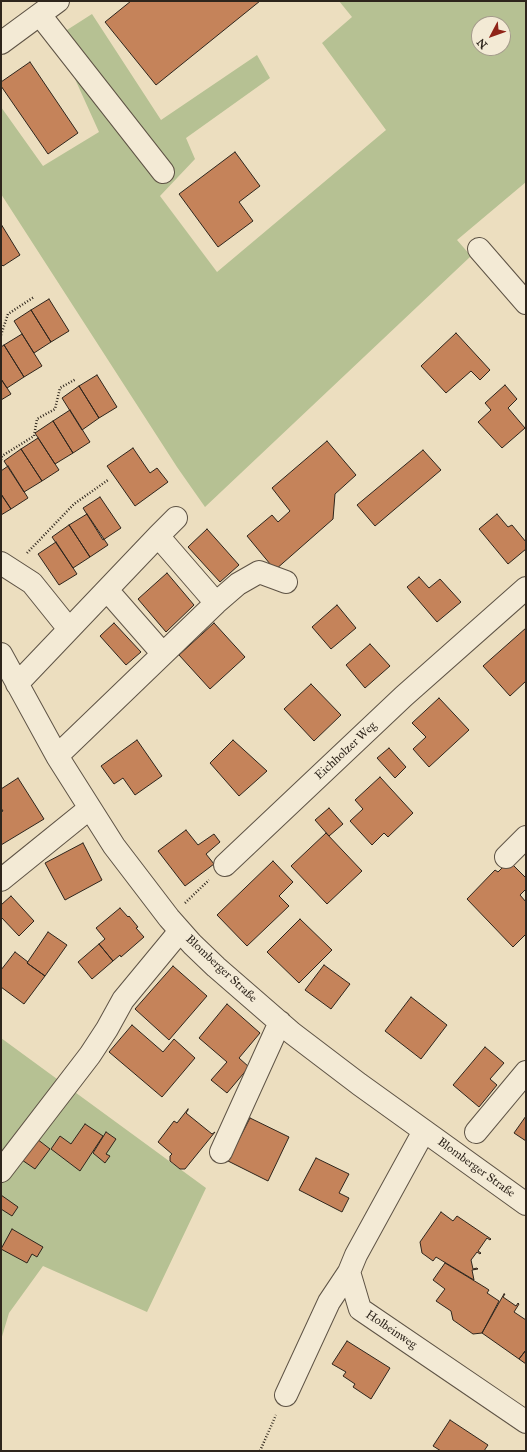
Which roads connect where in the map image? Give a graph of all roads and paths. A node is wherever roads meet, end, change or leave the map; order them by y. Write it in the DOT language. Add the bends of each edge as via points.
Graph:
graph roads {
  1 [pos="58,1"];
  2 [pos="40,15"];
  3 [pos="1,43"];
  4 [pos="162,172"];
  5 [pos="479,249"];
  6 [pos="34,297"];
  7 [pos="526,303"];
  8 [pos="1,335"];
  9 [pos="76,379"];
  10 [pos="1,460"];
  11 [pos="108,480"];
  12 [pos="176,518"];
  13 [pos="158,536"];
  14 [pos="6,566"];
  15 [pos="286,582"];
  16 [pos="526,588"];
  17 [pos="107,590"];
  18 [pos="216,603"];
  19 [pos="69,629"];
  20 [pos="1,654"];
  21 [pos="163,654"];
  22 [pos="17,684"];
  23 [pos="57,756"];
  24 [pos="90,808"];
  25 [pos="526,837"];
  26 [pos="506,857"];
  27 [pos="225,864"];
  28 [pos="1,880"];
  29 [pos="174,924"];
  30 [pos="280,1022"];
  31 [pos="526,1072"];
  32 [pos="424,1132"];
  33 [pos="476,1132"];
  34 [pos="222,1152"];
  35 [pos="1,1171"];
  36 [pos="526,1204"];
  37 [pos="348,1272"];
  38 [pos="286,1395"];
  39 [pos="526,1422"];
  40 [pos="260,1451"];
  1 -- 2 [label="street"];
  2 -- 3 [label="street"];
  2 -- 4 [label="street"];
  5 -- 7 [label="street"];
  6 -- 8 [label="path" via="8,314"];
  9 -- 10 [label="path" via="60,388 55,409 37,419 34,436 2,456"];
  11 -- 14 [label="path" via="74,504"];
  12 -- 13 [label="street"];
  13 -- 17 [label="street"];
  13 -- 18 [label="street"];
  14 -- 19 [label="street" via="32,583"];
  15 -- 18 [label="street" via="259,572 238,584"];
  16 -- 27 [label="street, Eichholzer Weg" via="404,696"];
  17 -- 19 [label="street"];
  17 -- 21 [label="street"];
  18 -- 21 [label="street"];
  19 -- 22 [label="street"];
  20 -- 22 [label="street, Blomberger Straße"];
  21 -- 23 [label="street"];
  22 -- 23 [label="street, Blomberger Straße"];
  23 -- 24 [label="street, Blomberger Straße"];
  24 -- 28 [label="street"];
  24 -- 29 [label="street, Blomberger Straße" via="114,846"];
  25 -- 26 [label="street"];
  27 -- 29 [label="path"];
  29 -- 30 [label="street, Blomberger Straße" via="216,967"];
  29 -- 35 [label="street" via="90,1055"];
  30 -- 32 [label="street, Blomberger Straße"];
  30 -- 34 [label="street"];
  31 -- 33 [label="street"];
  32 -- 36 [label="street, Blomberger Straße"];
  32 -- 37 [label="street"];
  37 -- 38 [label="street" via="329,1302"];
  37 -- 39 [label="street, Holbeinweg" via="360,1309"];
  38 -- 40 [label="path"];
}
